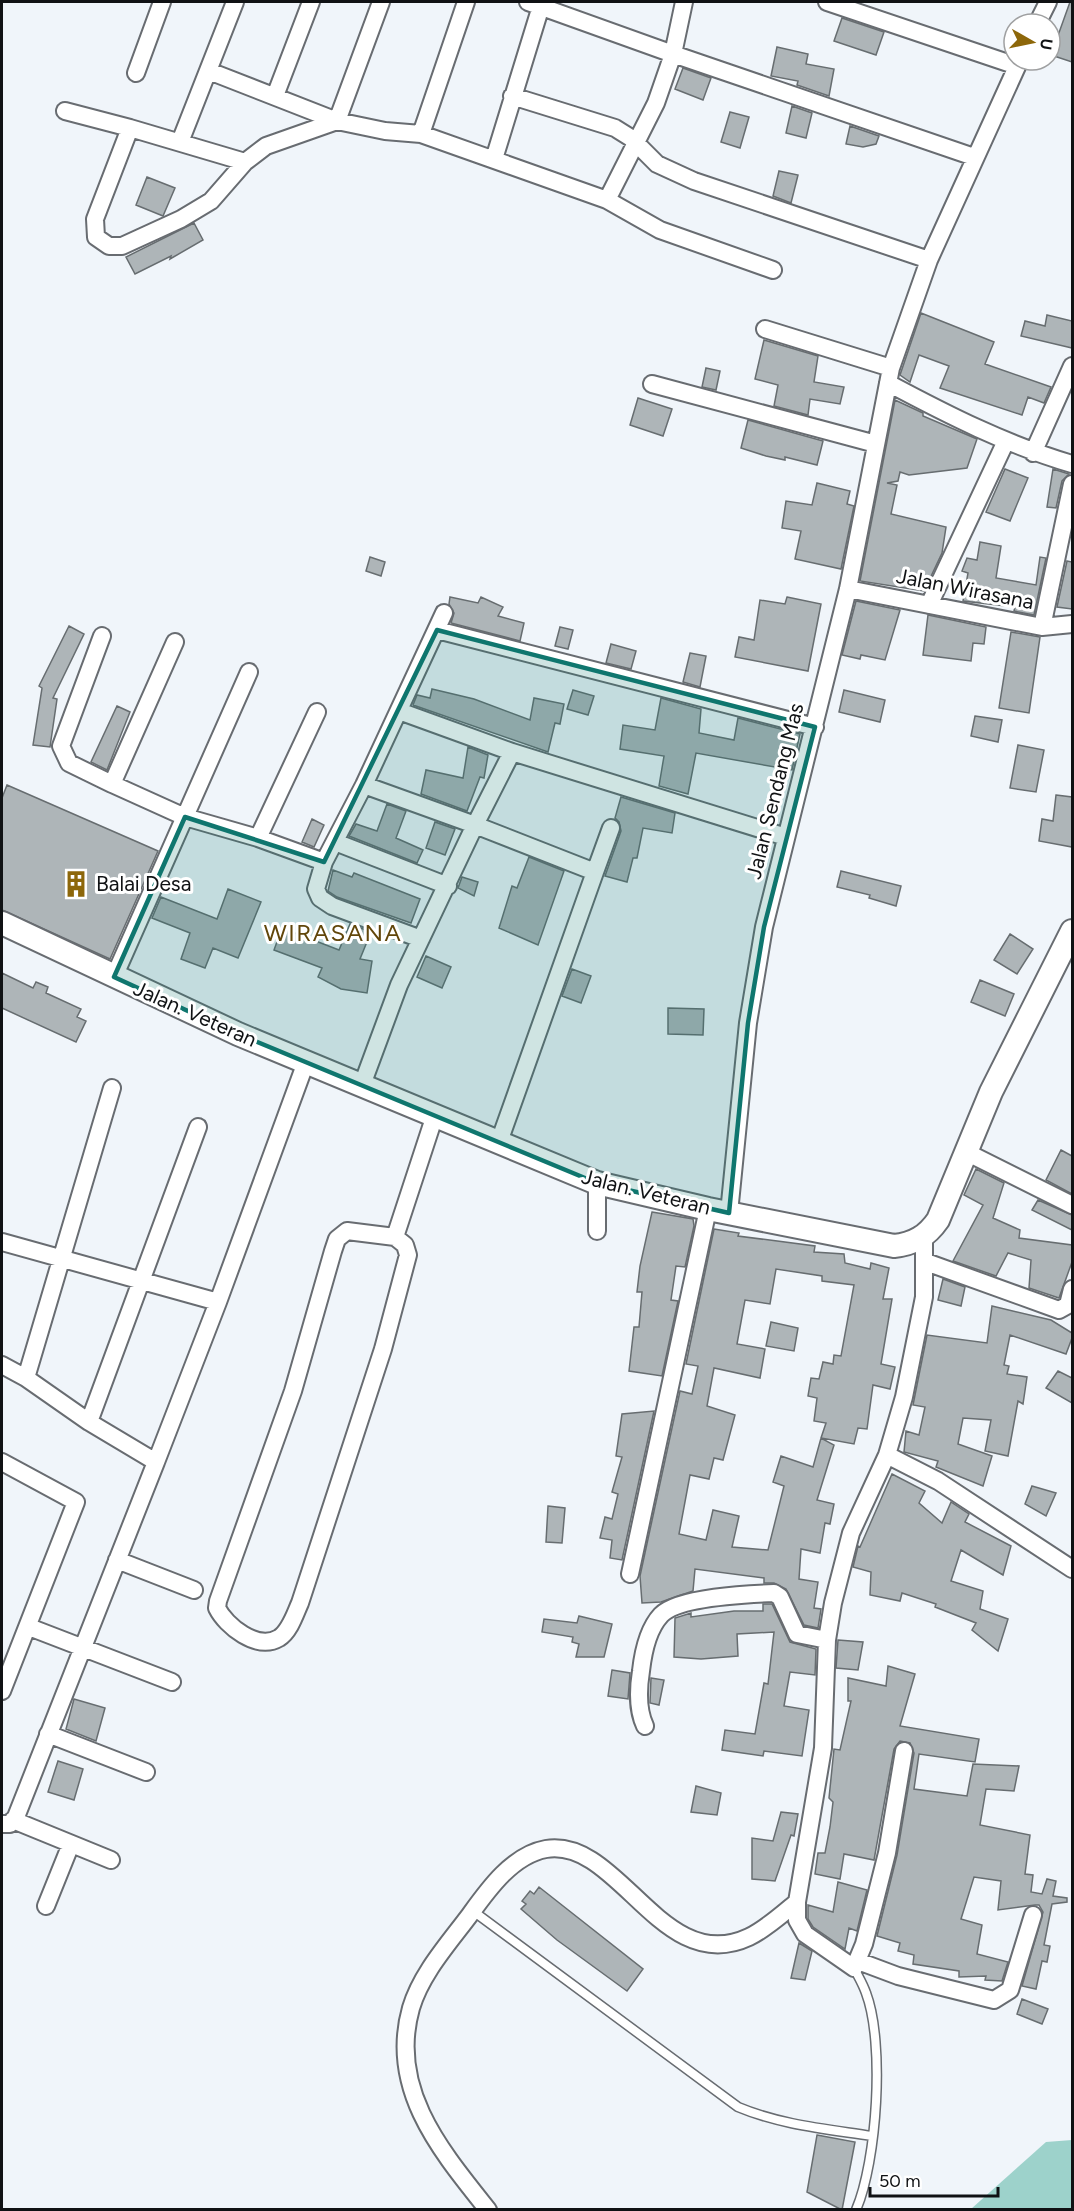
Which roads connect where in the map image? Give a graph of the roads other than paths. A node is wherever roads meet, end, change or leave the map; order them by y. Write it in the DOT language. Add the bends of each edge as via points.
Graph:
graph roads {
  1 [pos="162,2"];
  2 [pos="235,2"];
  3 [pos="311,2"];
  4 [pos="381,2"];
  5 [pos="466,2"];
  6 [pos="684,2"];
  7 [pos="827,2"];
  8 [pos="534,4"];
  9 [pos="673,54"];
  10 [pos="1002,58"];
  11 [pos="209,71"];
  12 [pos="1014,72"];
  13 [pos="136,73"];
  14 [pos="275,96"];
  15 [pos="512,96"];
  16 [pos="65,111"];
  17 [pos="337,120"];
  18 [pos="130,128"];
  19 [pos="421,134"];
  20 [pos="180,142"];
  21 [pos="637,144"];
  22 [pos="974,157"];
  23 [pos="494,159"];
  24 [pos="245,162"];
  25 [pos="607,200"];
  26 [pos="929,260"];
  27 [pos="773,270"];
  28 [pos="765,329"];
  29 [pos="1072,366"];
  30 [pos="889,375"];
  31 [pos="652,384"];
  32 [pos="1006,441"];
  33 [pos="876,444"];
  34 [pos="1033,453"];
  35 [pos="1072,464"];
  36 [pos="1072,484"];
  37 [pos="849,590"];
  38 [pos="929,605"];
  39 [pos="444,613"];
  40 [pos="1072,624"];
  41 [pos="1042,627"];
  42 [pos="437,630"];
  43 [pos="102,636"];
  44 [pos="175,642"];
  45 [pos="249,672"];
  46 [pos="399,711"];
  47 [pos="317,712"];
  48 [pos="815,727"];
  49 [pos="512,752"];
  50 [pos="112,784"];
  51 [pos="364,786"];
  52 [pos="185,817"];
  53 [pos="475,825"];
  54 [pos="611,828"];
  55 [pos="786,837"];
  56 [pos="258,838"];
  57 [pos="334,842"];
  58 [pos="324,862"];
  59 [pos="595,872"];
  60 [pos="448,886"];
  61 [pos="2,923"];
  62 [pos="1072,931"];
  63 [pos="421,939"];
  64 [pos="114,977"];
  65 [pos="306,1062"];
  66 [pos="362,1085"];
  67 [pos="112,1088"];
  68 [pos="435,1115"];
  69 [pos="198,1127"];
  70 [pos="499,1143"];
  71 [pos="966,1152"];
  72 [pos="597,1183"];
  73 [pos="1072,1205"];
  74 [pos="718,1211"];
  75 [pos="597,1232"];
  76 [pos="924,1236"];
  77 [pos="395,1237"];
  78 [pos="2,1242"];
  79 [pos="63,1258"];
  80 [pos="926,1262"];
  81 [pos="144,1280"];
  82 [pos="1072,1289"];
  83 [pos="218,1302"];
  84 [pos="2,1365"];
  85 [pos="26,1378"];
  86 [pos="89,1422"];
  87 [pos="886,1455"];
  88 [pos="2,1462"];
  89 [pos="156,1462"];
  90 [pos="117,1560"];
  91 [pos="1072,1569"];
  92 [pos="630,1574"];
  93 [pos="194,1590"];
  94 [pos="29,1627"];
  95 [pos="828,1640"];
  96 [pos="82,1646"];
  97 [pos="172,1682"];
  98 [pos="2,1691"];
  99 [pos="645,1726"];
  100 [pos="48,1734"];
  101 [pos="904,1751"];
  102 [pos="146,1772"];
  103 [pos="7,1822"];
  104 [pos="71,1844"];
  105 [pos="111,1860"];
  106 [pos="797,1902"];
  107 [pos="46,1906"];
  108 [pos="473,1911"];
  109 [pos="1034,1915"];
  110 [pos="856,1965"];
  111 [pos="872,2136"];
  112 [pos="488,2210"];
  113 [pos="856,2210"];
  1 -- 13 [label="street"];
  2 -- 11 [label="street"];
  3 -- 14 [label="street"];
  4 -- 17 [label="street"];
  5 -- 19 [label="street"];
  6 -- 9 [label="street"];
  7 -- 10 [label="street"];
  8 -- 9 [label="street"];
  8 -- 15 [label="street"];
  9 -- 21 [label="street"];
  9 -- 22 [label="street"];
  11 -- 14 [label="street"];
  11 -- 20 [label="street"];
  12 -- 22 [label="street, Jalan Sendang Mas"];
  14 -- 17 [label="street"];
  15 -- 21 [label="street" via="615,128"];
  15 -- 23 [label="street"];
  16 -- 18 [label="street"];
  17 -- 19 [label="street"];
  17 -- 24 [label="street" via="266,146"];
  18 -- 20 [label="street"];
  18 -- 24 [label="street" via="93,226 96,237 109,246 122,246 198,210"];
  19 -- 23 [label="street"];
  20 -- 24 [label="street"];
  21 -- 25 [label="street"];
  21 -- 26 [label="street" via="657,164 694,181"];
  22 -- 26 [label="street, Jalan Sendang Mas"];
  23 -- 25 [label="street"];
  25 -- 27 [label="street" via="660,230"];
  26 -- 30 [label="street, Jalan Sendang Mas"];
  28 -- 30 [label="street"];
  29 -- 34 [label="street"];
  30 -- 32 [label="street"];
  30 -- 33 [label="street, Jalan Sendang Mas"];
  31 -- 33 [label="street"];
  32 -- 34 [label="street"];
  32 -- 38 [label="street"];
  33 -- 37 [label="street, Jalan Sendang Mas"];
  34 -- 35 [label="street"];
  36 -- 41 [label="street"];
  37 -- 38 [label="street, Jalan Wirasana"];
  37 -- 48 [label="street, Jalan Sendang Mas"];
  38 -- 41 [label="street, Jalan Wirasana"];
  39 -- 42 [label="street"];
  40 -- 41 [label="street, Jalan Wirasana"];
  42 -- 46 [label="street"];
  42 -- 48 [label="street"];
  43 -- 50 [label="street" via="62,746 69,763"];
  44 -- 50 [label="street"];
  45 -- 52 [label="street"];
  46 -- 49 [label="street"];
  46 -- 51 [label="street"];
  47 -- 56 [label="street"];
  48 -- 55 [label="street, Jalan Sendang Mas"];
  49 -- 53 [label="street"];
  49 -- 55 [label="street"];
  50 -- 52 [label="street"];
  51 -- 53 [label="street"];
  51 -- 57 [label="street"];
  52 -- 56 [label="street"];
  52 -- 64 [label="street"];
  53 -- 59 [label="street"];
  53 -- 60 [label="street"];
  54 -- 59 [label="street"];
  55 -- 74 [label="street, Jalan Sendang Mas" via="764,927"];
  56 -- 58 [label="street"];
  57 -- 58 [label="street"];
  57 -- 60 [label="street"];
  58 -- 63 [label="street" via="316,889 320,898"];
  59 -- 70 [label="street"];
  60 -- 63 [label="street"];
  61 -- 64 [label="street, Jalan. Veteran"];
  62 -- 71 [label="street" via="991,1092"];
  63 -- 66 [label="street" via="399,985"];
  64 -- 65 [label="street, Jalan. Veteran"];
  65 -- 66 [label="street, Jalan. Veteran"];
  65 -- 83 [label="street"];
  66 -- 68 [label="street, Jalan. Veteran"];
  67 -- 79 [label="street"];
  68 -- 70 [label="street, Jalan. Veteran"];
  68 -- 77 [label="street"];
  69 -- 81 [label="street"];
  70 -- 72 [label="street, Jalan. Veteran"];
  71 -- 73 [label="street"];
  71 -- 76 [label="street" via="945,1209"];
  72 -- 74 [label="street, Jalan. Veteran"];
  72 -- 75 [label="street"];
  74 -- 76 [label="street, Jalan. Veteran" via="886,1245 904,1245"];
  74 -- 92 [label="street, Jalan Sendang Mas"];
  76 -- 80 [label="street"];
  77 -- 77 [label="street" via="407,1251 403,1278 300,1603 279,1638 268,1642 250,1638 227,1623 218,1601 292,1391 337,1239 346,1231"];
  78 -- 79 [label="street"];
  79 -- 81 [label="street"];
  79 -- 85 [label="street"];
  80 -- 82 [label="street" via="1059,1310 1068,1305"];
  80 -- 87 [label="street" via="917,1340"];
  81 -- 83 [label="street"];
  81 -- 86 [label="street"];
  83 -- 89 [label="street"];
  84 -- 85 [label="street"];
  85 -- 86 [label="street"];
  86 -- 89 [label="street"];
  87 -- 91 [label="street" via="938,1481"];
  87 -- 95 [label="street" via="851,1533"];
  88 -- 94 [label="street" via="76,1502"];
  89 -- 90 [label="street"];
  90 -- 93 [label="street"];
  90 -- 96 [label="street"];
  94 -- 96 [label="street"];
  94 -- 98 [label="street"];
  95 -- 99 [label="street" via="797,1634 780,1597 774,1593 670,1608 650,1632 642,1661 639,1706"];
  95 -- 106 [label="street" via="824,1748"];
  96 -- 97 [label="street"];
  96 -- 100 [label="street"];
  100 -- 102 [label="street"];
  100 -- 103 [label="street"];
  101 -- 110 [label="street" via="887,1853"];
  103 -- 104 [label="street"];
  104 -- 105 [label="street"];
  104 -- 107 [label="street"];
  106 -- 108 [label="street" via="749,1937 708,1944 679,1935 594,1863 575,1852 546,1849 518,1861"];
  106 -- 110 [label="street" via="797,1920 805,1934"];
  108 -- 111 [label="lane" via="738,2107 796,2124"];
  108 -- 112 [label="street" via="430,1968 412,2006 405,2063 412,2095 430,2130"];
  109 -- 110 [label="street" via="1010,1990 994,2000"];
  110 -- 111 [label="lane" via="867,1993 876,2041"];
  111 -- 113 [label="lane"];
}
